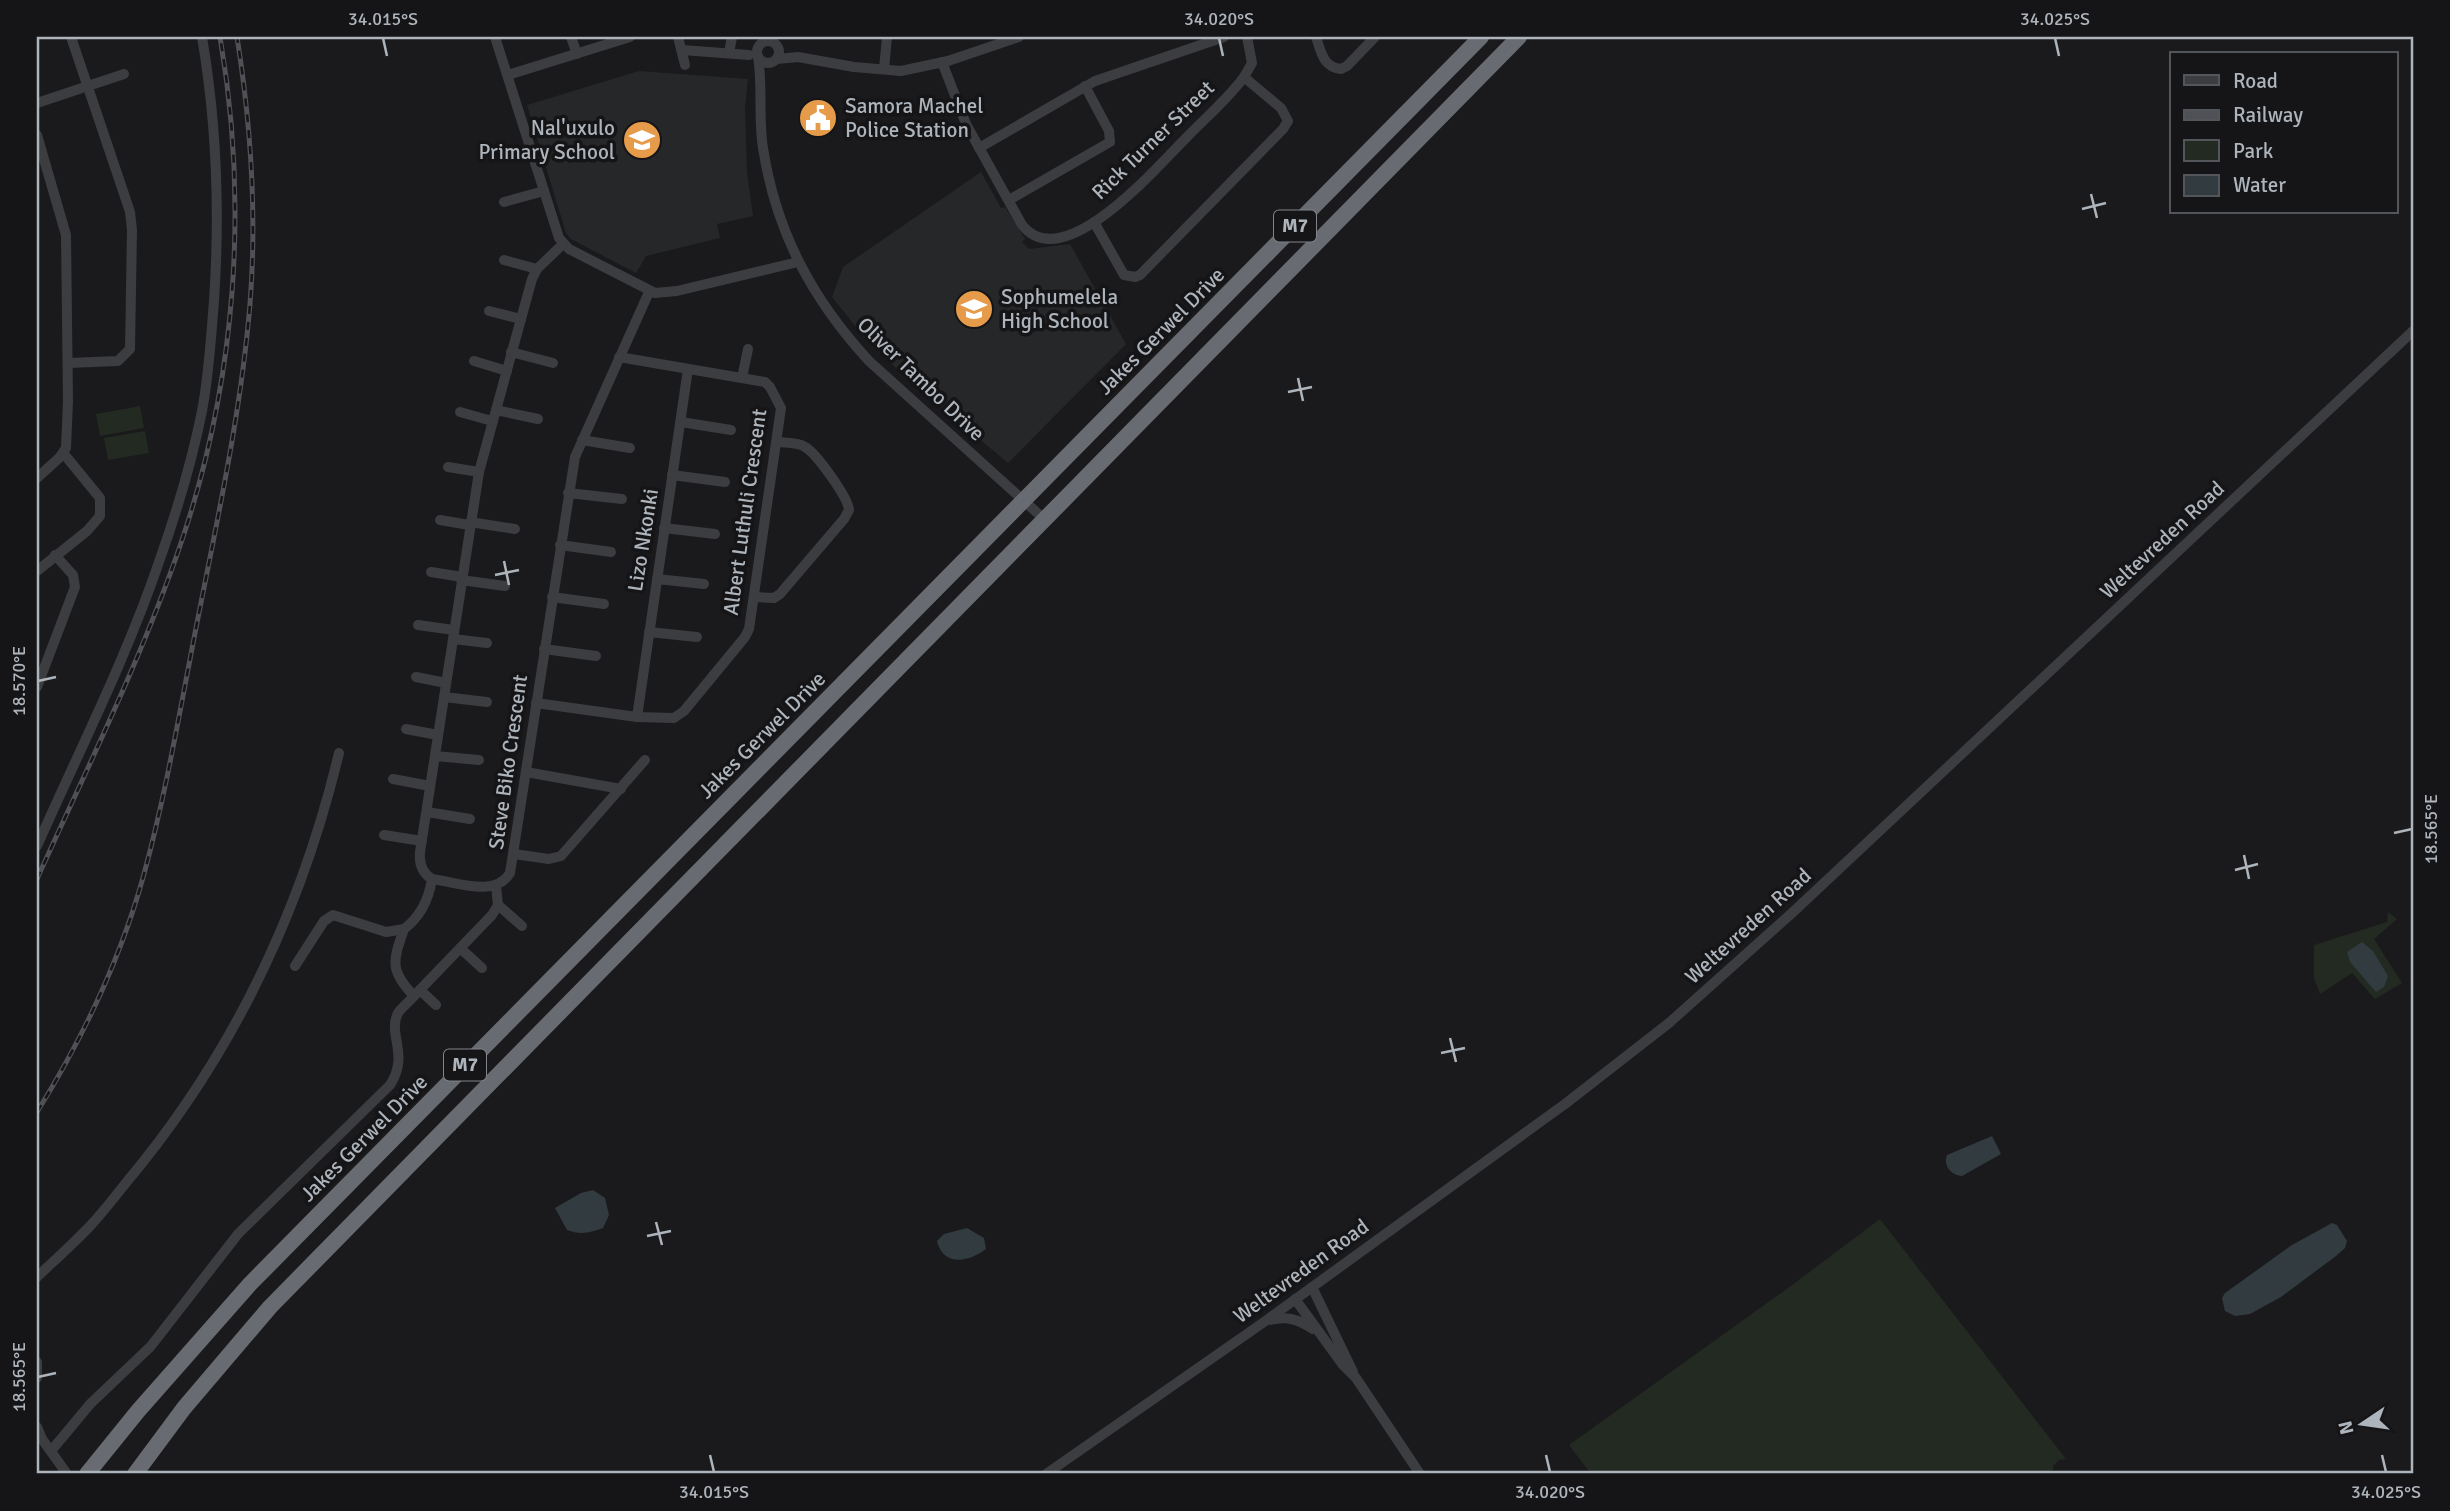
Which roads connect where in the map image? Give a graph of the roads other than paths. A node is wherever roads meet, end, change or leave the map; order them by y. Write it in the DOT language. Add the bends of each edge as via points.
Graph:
graph roads {
  1 [pos="71,37"];
  2 [pos="202,37"];
  3 [pos="495,37"];
  4 [pos="571,37"];
  5 [pos="630,37"];
  6 [pos="678,37"];
  7 [pos="732,37"];
  8 [pos="887,37"];
  9 [pos="1019,37"];
  10 [pos="1224,37"];
  11 [pos="1247,37"];
  12 [pos="1316,37"];
  13 [pos="1375,37"];
  14 [pos="1481,37"];
  15 [pos="1519,37"];
  16 [pos="762,40"];
  17 [pos="776,42"];
  18 [pos="682,50"];
  19 [pos="729,53"];
  20 [pos="577,54"];
  21 [pos="753,56"];
  22 [pos="798,57"];
  23 [pos="776,61"];
  24 [pos="942,62"];
  25 [pos="685,65"];
  26 [pos="884,69"];
  27 [pos="124,74"];
  28 [pos="508,75"];
  29 [pos="1244,77"];
  30 [pos="87,86"];
  31 [pos="761,86"];
  32 [pos="1085,86"];
  33 [pos="37,103"];
  34 [pos="37,135"];
  35 [pos="979,148"];
  36 [pos="41,165"];
  37 [pos="544,191"];
  38 [pos="1009,200"];
  39 [pos="504,202"];
  40 [pos="1094,222"];
  41 [pos="562,244"];
  42 [pos="504,260"];
  43 [pos="798,262"];
  44 [pos="537,269"];
  45 [pos="649,292"];
  46 [pos="489,311"];
  47 [pos="520,319"];
  48 [pos="2413,331"];
  49 [pos="748,349"];
  50 [pos="511,352"];
  51 [pos="619,357"];
  52 [pos="474,361"];
  53 [pos="553,362"];
  54 [pos="68,363"];
  55 [pos="688,369"];
  56 [pos="507,370"];
  57 [pos="742,378"];
  58 [pos="496,410"];
  59 [pos="460,412"];
  60 [pos="538,419"];
  61 [pos="492,421"];
  62 [pos="681,422"];
  63 [pos="732,430"];
  64 [pos="582,440"];
  65 [pos="778,442"];
  66 [pos="630,448"];
  67 [pos="64,454"];
  68 [pos="448,467"];
  69 [pos="479,472"];
  70 [pos="673,475"];
  71 [pos="37,478"];
  72 [pos="724,482"];
  73 [pos="568,493"];
  74 [pos="622,499"];
  75 [pos="1022,499"];
  76 [pos="1044,519"];
  77 [pos="440,520"];
  78 [pos="469,524"];
  79 [pos="664,528"];
  80 [pos="515,529"];
  81 [pos="715,534"];
  82 [pos="560,545"];
  83 [pos="611,552"];
  84 [pos="55,555"];
  85 [pos="37,571"];
  86 [pos="431,572"];
  87 [pos="462,579"];
  88 [pos="657,579"];
  89 [pos="704,584"];
  90 [pos="505,586"];
  91 [pos="552,597"];
  92 [pos="754,597"];
  93 [pos="604,604"];
  94 [pos="418,625"];
  95 [pos="649,632"];
  96 [pos="453,635"];
  97 [pos="697,637"];
  98 [pos="487,643"];
  99 [pos="544,649"];
  100 [pos="596,656"];
  101 [pos="415,677"];
  102 [pos="446,683"];
  103 [pos="37,687"];
  104 [pos="444,697"];
  105 [pos="487,702"];
  106 [pos="536,702"];
  107 [pos="636,717"];
  108 [pos="405,729"];
  109 [pos="438,735"];
  110 [pos="339,753"];
  111 [pos="435,756"];
  112 [pos="479,760"];
  113 [pos="645,760"];
  114 [pos="526,772"];
  115 [pos="393,779"];
  116 [pos="430,786"];
  117 [pos="621,789"];
  118 [pos="427,812"];
  119 [pos="470,818"];
  120 [pos="384,835"];
  121 [pos="422,841"];
  122 [pos="37,846"];
  123 [pos="514,854"];
  124 [pos="432,879"];
  125 [pos="496,886"];
  126 [pos="498,905"];
  127 [pos="522,926"];
  128 [pos="404,929"];
  129 [pos="460,948"];
  130 [pos="295,966"];
  131 [pos="482,968"];
  132 [pos="417,993"];
  133 [pos="436,1005"];
  134 [pos="37,1277"];
  135 [pos="1312,1287"];
  136 [pos="1295,1299"];
  137 [pos="1264,1322"];
  138 [pos="1324,1337"];
  139 [pos="37,1362"];
  140 [pos="37,1378"];
  141 [pos="1356,1378"];
  142 [pos="37,1427"];
  143 [pos="51,1451"];
  144 [pos="67,1474"];
  145 [pos="88,1474"];
  146 [pos="135,1474"];
  147 [pos="1046,1474"];
  148 [pos="1420,1474"];
  1 -- 30 [label="street"];
  2 -- 122 [label="street" via="216,133 218,239 202,411 169,533 134,628"];
  3 -- 28 [label="street"];
  4 -- 20 [label="street"];
  5 -- 20 [label="street"];
  6 -- 18 [label="street"];
  7 -- 19 [label="street"];
  8 -- 26 [label="street"];
  9 -- 24 [label="street"];
  10 -- 32 [label="street"];
  11 -- 29 [label="street, Rick Turner Street" via="1252,63"];
  12 -- 13 [label="street" via="1324,61 1341,69"];
  14 -- 75 [label="highway, Jakes Gerwel Drive / M7"];
  15 -- 76 [label="highway, M7"];
  16 -- 17 [label="street"];
  16 -- 21 [label="street"];
  17 -- 22 [label="street"];
  17 -- 23 [label="street" via="780,51"];
  18 -- 19 [label="street"];
  18 -- 25 [label="street"];
  19 -- 21 [label="street"];
  20 -- 28 [label="street"];
  21 -- 23 [label="street" via="765,63"];
  21 -- 31 [label="street, Oliver Tambo Drive"];
  22 -- 23 [label="street"];
  22 -- 26 [label="street"];
  23 -- 31 [label="street"];
  24 -- 26 [label="street" via="901,71"];
  24 -- 35 [label="street, Rick Turner Street"];
  27 -- 30 [label="street"];
  28 -- 37 [label="street"];
  29 -- 40 [label="street, Rick Turner Street" via="1136,188"];
  29 -- 40 [label="street" via="1280,108 1288,121 1140,275 1124,275"];
  30 -- 33 [label="street"];
  30 -- 54 [label="street" via="131,220 131,344 118,361"];
  31 -- 43 [label="street, Oliver Tambo Drive" via="770,185"];
  32 -- 35 [label="street"];
  32 -- 38 [label="street" via="1109,131 1110,142"];
  34 -- 36 [label="street"];
  35 -- 38 [label="street, Rick Turner Street"];
  36 -- 54 [label="street" via="66,235"];
  37 -- 39 [label="street"];
  37 -- 41 [label="street"];
  38 -- 40 [label="street, Rick Turner Street" via="1037,239 1059,238"];
  41 -- 44 [label="street"];
  41 -- 45 [label="street"];
  42 -- 44 [label="street"];
  43 -- 45 [label="street" via="677,291"];
  43 -- 75 [label="street, Oliver Tambo Drive" via="831,317 869,361"];
  44 -- 47 [label="street"];
  45 -- 51 [label="street, Steve Biko Crescent"];
  46 -- 47 [label="street"];
  47 -- 50 [label="street"];
  48 -- 135 [label="street, Weltevreden Road" via="1679,1014 1559,1108"];
  49 -- 57 [label="street, Albert Luthuli Crescent"];
  50 -- 53 [label="street"];
  50 -- 56 [label="street"];
  51 -- 55 [label="street, Albert Luthuli Crescent"];
  51 -- 64 [label="street, Steve Biko Crescent"];
  52 -- 56 [label="street"];
  54 -- 67 [label="street"];
  55 -- 57 [label="street, Albert Luthuli Crescent"];
  55 -- 62 [label="street, Lizo Nkonki"];
  56 -- 58 [label="street"];
  57 -- 65 [label="street, Albert Luthuli Crescent" via="765,383 780,403"];
  58 -- 60 [label="street"];
  58 -- 61 [label="street"];
  59 -- 61 [label="street"];
  61 -- 69 [label="street"];
  62 -- 63 [label="street"];
  62 -- 70 [label="street, Lizo Nkonki"];
  64 -- 66 [label="street"];
  64 -- 73 [label="street, Steve Biko Crescent"];
  65 -- 92 [label="street, Albert Luthuli Crescent"];
  65 -- 92 [label="street" via="805,447 812,453 845,495 849,510 780,594"];
  67 -- 71 [label="street"];
  67 -- 84 [label="street" via="100,498 101,508 95,523"];
  68 -- 69 [label="street"];
  69 -- 78 [label="street"];
  70 -- 72 [label="street"];
  70 -- 79 [label="street, Lizo Nkonki"];
  73 -- 74 [label="street"];
  73 -- 82 [label="street, Steve Biko Crescent"];
  75 -- 76 [label="street, Oliver Tambo Drive"];
  75 -- 145 [label="highway, Jakes Gerwel Drive / M7" via="250,1284"];
  76 -- 146 [label="highway, M7" via="270,1307"];
  77 -- 78 [label="street"];
  78 -- 80 [label="street"];
  78 -- 87 [label="street"];
  79 -- 81 [label="street"];
  79 -- 88 [label="street, Lizo Nkonki"];
  82 -- 83 [label="street"];
  82 -- 91 [label="street, Steve Biko Crescent"];
  84 -- 85 [label="street"];
  84 -- 103 [label="street" via="73,575 75,587"];
  86 -- 87 [label="street"];
  87 -- 90 [label="street"];
  87 -- 96 [label="street"];
  88 -- 89 [label="street"];
  88 -- 95 [label="street, Lizo Nkonki"];
  91 -- 93 [label="street"];
  91 -- 99 [label="street, Steve Biko Crescent"];
  92 -- 107 [label="street, Albert Luthuli Crescent" via="747,634 684,711 670,719"];
  94 -- 96 [label="street"];
  95 -- 97 [label="street"];
  95 -- 107 [label="street, Lizo Nkonki"];
  96 -- 98 [label="street"];
  96 -- 102 [label="street"];
  99 -- 100 [label="street"];
  99 -- 106 [label="street, Steve Biko Crescent"];
  101 -- 102 [label="street"];
  102 -- 104 [label="street"];
  104 -- 105 [label="street"];
  104 -- 109 [label="street"];
  106 -- 107 [label="street, Albert Luthuli Crescent"];
  106 -- 114 [label="street, Steve Biko Crescent"];
  108 -- 109 [label="street"];
  109 -- 111 [label="street"];
  110 -- 134 [label="street" via="318,832 292,903 235,1025 145,1160 92,1224"];
  111 -- 112 [label="street"];
  111 -- 116 [label="street"];
  113 -- 117 [label="street"];
  114 -- 117 [label="street"];
  114 -- 123 [label="street, Steve Biko Crescent"];
  115 -- 116 [label="street"];
  116 -- 118 [label="street"];
  117 -- 123 [label="street" via="561,856 549,859"];
  118 -- 119 [label="street"];
  118 -- 121 [label="street"];
  120 -- 121 [label="street"];
  121 -- 124 [label="street" via="421,865"];
  123 -- 125 [label="street, Steve Biko Crescent" via="507,879"];
  124 -- 125 [label="street"];
  124 -- 128 [label="street" via="419,913"];
  125 -- 126 [label="street"];
  126 -- 127 [label="street"];
  126 -- 129 [label="street"];
  128 -- 130 [label="street" via="386,932 333,915 324,921"];
  128 -- 132 [label="street" via="395,971 405,986"];
  129 -- 131 [label="street"];
  129 -- 132 [label="street"];
  132 -- 133 [label="street"];
  132 -- 143 [label="street" via="396,1018 399,1058 390,1085 238,1234 151,1346 91,1403"];
  135 -- 136 [label="street, Weltevreden Road"];
  135 -- 141 [label="street"];
  136 -- 137 [label="street, Weltevreden Road"];
  136 -- 138 [label="street"];
  137 -- 138 [label="street" via="1289,1317"];
  137 -- 147 [label="street, Weltevreden Road"];
  138 -- 141 [label="street"];
  139 -- 140 [label="street"];
  141 -- 148 [label="street"];
  142 -- 143 [label="street"];
  143 -- 144 [label="street"];
}
